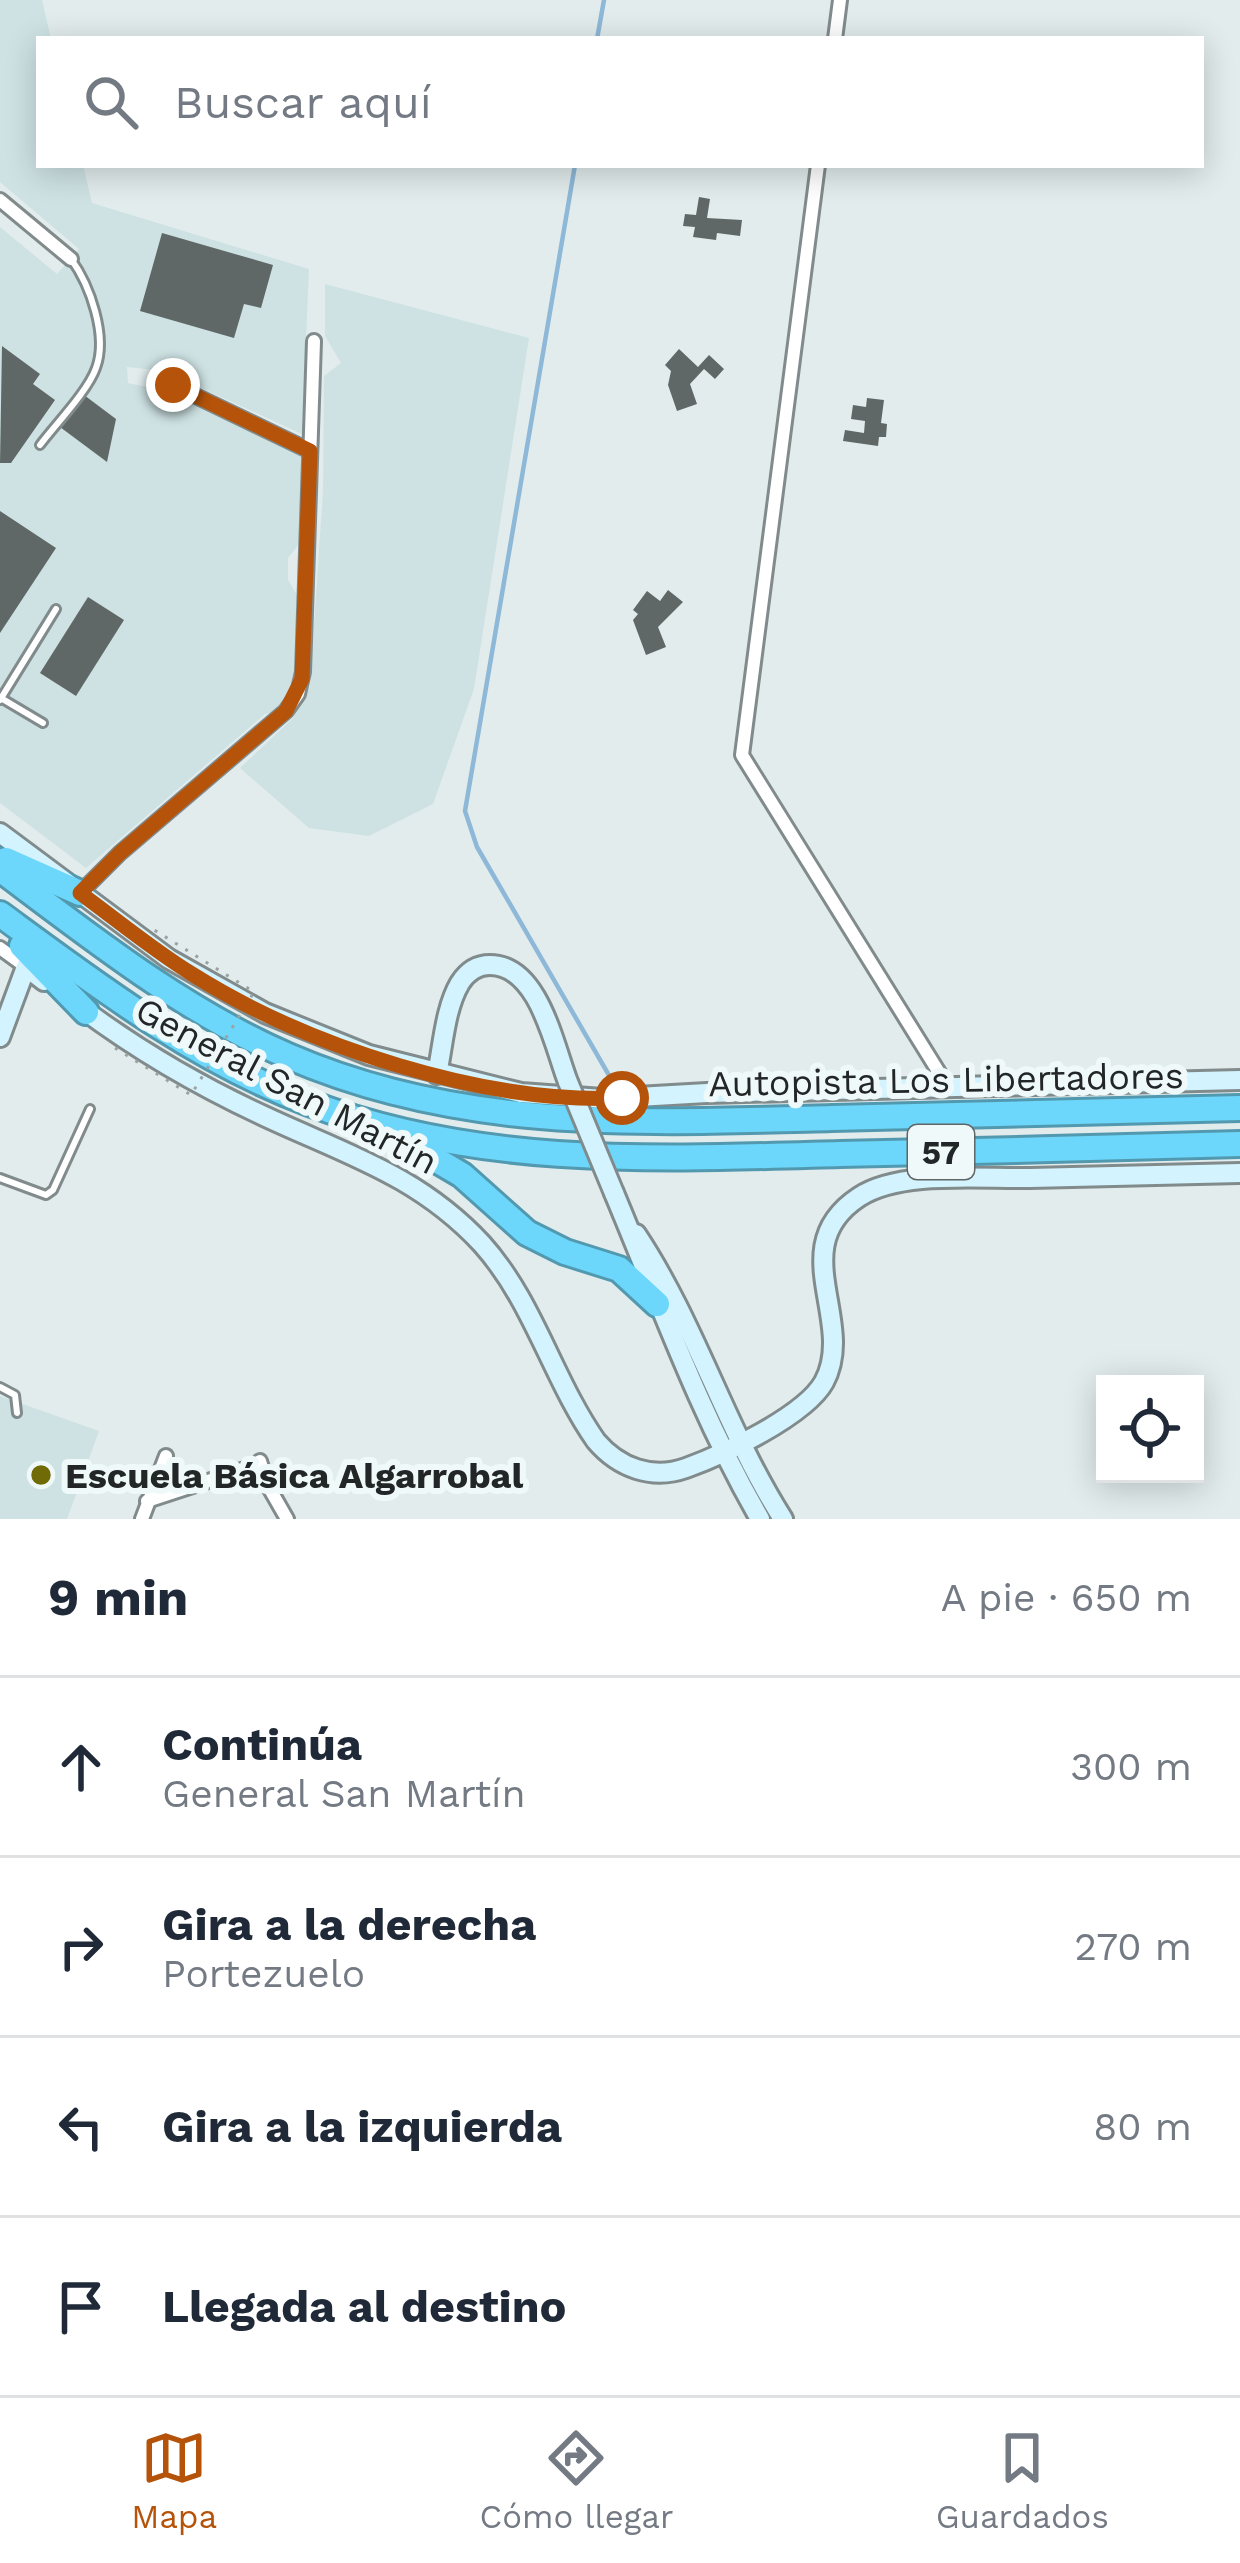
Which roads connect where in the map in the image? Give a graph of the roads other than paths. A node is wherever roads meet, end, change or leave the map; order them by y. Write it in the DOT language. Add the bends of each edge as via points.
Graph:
graph roads {
  1 [pos="840,0"];
  2 [pos="835,36"];
  3 [pos="818,168"];
  4 [pos="0,200"];
  5 [pos="71,259"];
  6 [pos="314,341"];
  7 [pos="173,385"];
  8 [pos="40,445"];
  9 [pos="310,451"];
  10 [pos="56,609"];
  11 [pos="1,699"];
  12 [pos="43,722"];
  13 [pos="0,833"];
  14 [pos="0,857"];
  15 [pos="0,869"];
  16 [pos="80,893"];
  17 [pos="0,918"];
  18 [pos="0,948"];
  19 [pos="26,967"];
  20 [pos="86,1012"];
  21 [pos="0,1037"];
  22 [pos="437,1074"];
  23 [pos="1240,1080"];
  24 [pos="947,1087"];
  25 [pos="1240,1108"];
  26 [pos="90,1109"];
  27 [pos="337,1113"];
  28 [pos="1240,1144"];
  29 [pos="1240,1173"];
  30 [pos="0,1178"];
  31 [pos="618,1201"];
  32 [pos="657,1304"];
  33 [pos="0,1387"];
  34 [pos="17,1414"];
  35 [pos="741,1441"];
  36 [pos="722,1451"];
  37 [pos="166,1456"];
  38 [pos="147,1501"];
  39 [pos="142,1519"];
  40 [pos="287,1519"];
  41 [pos="760,1519"];
  42 [pos="783,1519"];
  1 -- 2 [label="street"];
  3 -- 24 [label="street" via="742,755"];
  4 -- 5 [label="street"];
  5 -- 8 [label="lane" via="93,301 96,370"];
  6 -- 9 [label="street"];
  7 -- 9 [label="street"];
  9 -- 16 [label="street" via="298,694"];
  10 -- 11 [label="lane"];
  11 -- 12 [label="lane"];
  13 -- 16 [label="street, General San Martín"];
  14 -- 16 [label="highway"];
  15 -- 25 [label="highway, Autopista Los Libertadores / 57" via="153,982 256,1041 362,1083 459,1108 638,1123"];
  16 -- 22 [label="street, General San Martín" via="235,998 335,1043"];
  17 -- 20 [label="highway"];
  17 -- 27 [label="highway, Autopista Los Libertadores / 57" via="193,1047"];
  18 -- 19 [label="street, General San Martín"];
  19 -- 20 [label="street, General San Martín"];
  19 -- 21 [label="street"];
  20 -- 36 [label="street, General San Martín" via="214,1092 391,1172 455,1218 512,1284 589,1432 618,1461 667,1473"];
  22 -- 24 [label="street, General San Martín" via="581,1100"];
  22 -- 31 [label="street, bridge" via="457,989 475,968 513,971 530,990"];
  23 -- 24 [label="street, General San Martín"];
  26 -- 30 [label="lane" via="53,1190 46,1195"];
  27 -- 28 [label="highway, Autopista Los Libertadores / 57" via="469,1146 580,1157"];
  27 -- 32 [label="highway" via="447,1163 527,1234 619,1269"];
  29 -- 35 [label="street, General San Martín" via="920,1180 864,1194 836,1220 824,1247 834,1342 823,1383 799,1410"];
  31 -- 32 [label="street"];
  31 -- 35 [label="street" via="677,1299"];
  32 -- 36 [label="street"];
  33 -- 34 [label="lane" via="15,1395"];
  35 -- 36 [label="street, General San Martín"];
  35 -- 42 [label="street"];
  36 -- 41 [label="street"];
  37 -- 38 [label="street"];
  38 -- 39 [label="street"];
  38 -- 40 [label="street" via="260,1460"];
}
